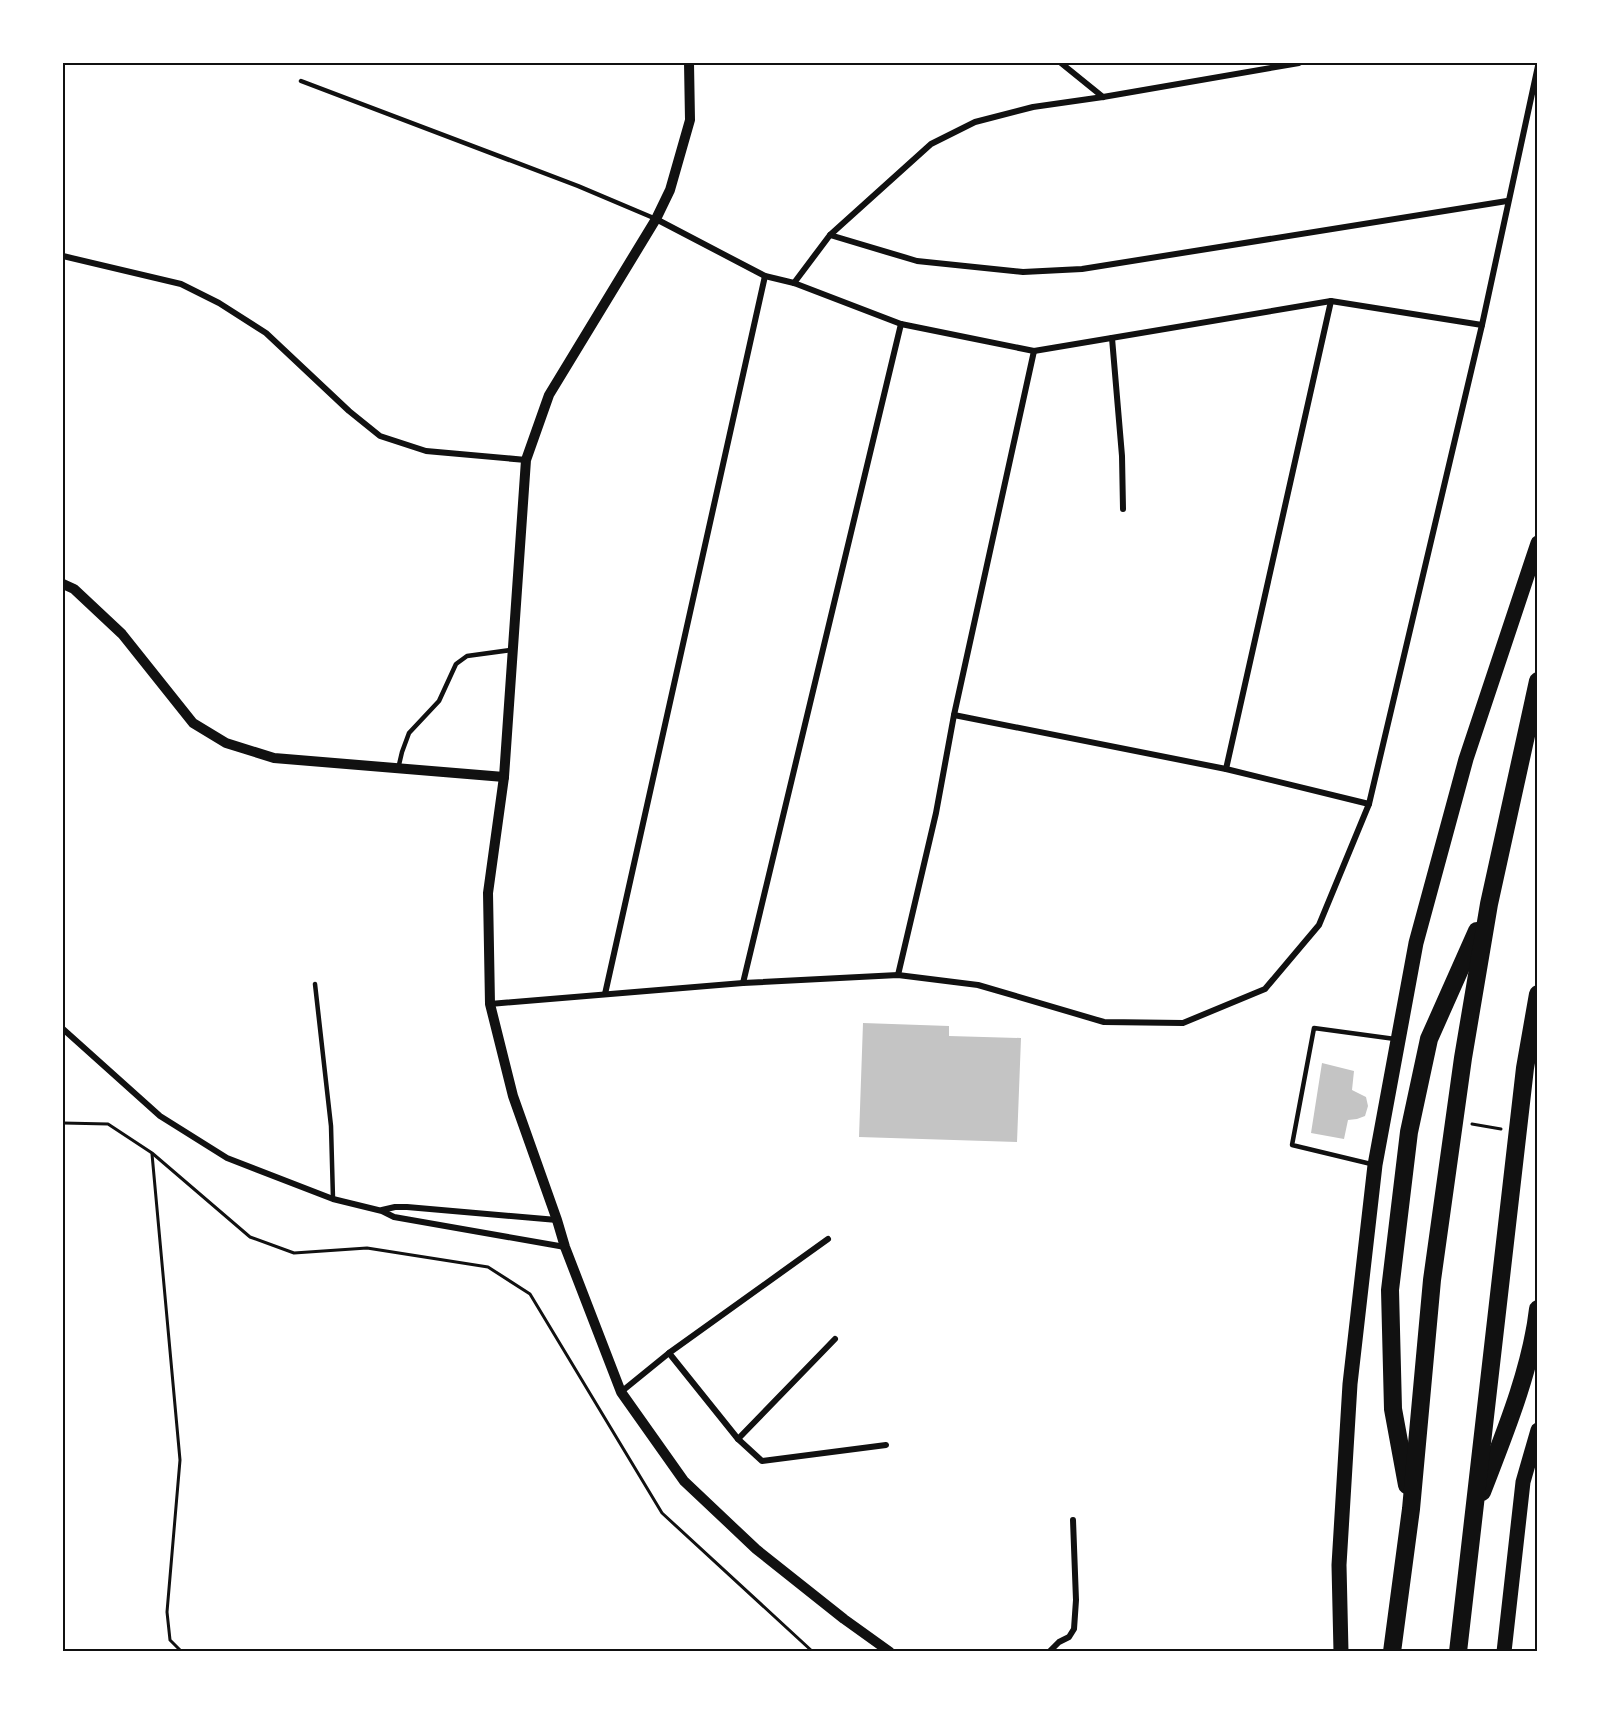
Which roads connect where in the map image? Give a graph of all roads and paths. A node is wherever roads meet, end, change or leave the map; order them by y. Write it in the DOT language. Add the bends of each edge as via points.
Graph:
graph roads {
  1 [pos="689,63"];
  2 [pos="1061,63"];
  3 [pos="1299,63"];
  4 [pos="1538,66"];
  5 [pos="301,81"];
  6 [pos="1103,97"];
  7 [pos="1507,201"];
  8 [pos="656,219"];
  9 [pos="830,235"];
  10 [pos="63,256"];
  11 [pos="765,276"];
  12 [pos="794,283"];
  13 [pos="1331,301"];
  14 [pos="901,324"];
  15 [pos="1482,325"];
  16 [pos="1112,338"];
  17 [pos="1034,351"];
  18 [pos="526,460"];
  19 [pos="1123,509"];
  20 [pos="1538,543"];
  21 [pos="63,585"];
  22 [pos="513,650"];
  23 [pos="1538,681"];
  24 [pos="954,715"];
  25 [pos="398,769"];
  26 [pos="1227,769"];
  27 [pos="504,777"];
  28 [pos="1369,804"];
  29 [pos="1489,904"];
  30 [pos="898,975"];
  31 [pos="743,983"];
  32 [pos="315,984"];
  33 [pos="605,994"];
  34 [pos="1538,994"];
  35 [pos="490,1004"];
  36 [pos="63,1029"];
  37 [pos="1397,1040"];
  38 [pos="63,1123"];
  39 [pos="152,1153"];
  40 [pos="1375,1165"];
  41 [pos="333,1199"];
  42 [pos="382,1210"];
  43 [pos="557,1220"];
  44 [pos="828,1239"];
  45 [pos="565,1247"];
  46 [pos="1538,1309"];
  47 [pos="835,1339"];
  48 [pos="669,1353"];
  49 [pos="621,1392"];
  50 [pos="1538,1430"];
  51 [pos="738,1440"];
  52 [pos="886,1446"];
  53 [pos="1411,1509"];
  54 [pos="1472,1516"];
  55 [pos="1074,1520"];
  56 [pos="182,1652"];
  57 [pos="813,1652"];
  58 [pos="890,1652"];
  59 [pos="1049,1652"];
  60 [pos="1341,1652"];
  61 [pos="1392,1652"];
  62 [pos="1458,1652"];
  63 [pos="1503,1652"];
  1 -- 8 [label="street" via="690,120 670,190"];
  2 -- 6 [label="street"];
  3 -- 6 [label="street"];
  4 -- 7 [label="street"];
  5 -- 8 [label="lane"];
  6 -- 9 [label="street" via="1034,107 975,122 931,144"];
  7 -- 9 [label="street" via="1082,269 1023,272 917,261"];
  7 -- 15 [label="street"];
  8 -- 11 [label="street"];
  8 -- 18 [label="street" via="549,395"];
  9 -- 12 [label="street"];
  10 -- 18 [label="street" via="181,284 219,303 266,333 380,436 426,451"];
  11 -- 12 [label="street"];
  11 -- 33 [label="street"];
  12 -- 14 [label="street"];
  13 -- 15 [label="street"];
  13 -- 16 [label="street"];
  13 -- 26 [label="street"];
  14 -- 17 [label="street"];
  14 -- 31 [label="street"];
  15 -- 28 [label="street"];
  16 -- 17 [label="street"];
  16 -- 19 [label="street"];
  17 -- 24 [label="street"];
  18 -- 22 [label="street"];
  20 -- 37 [label="main road" via="1466,759 1416,943"];
  21 -- 25 [label="street" via="74,589 123,634 193,723 226,743 274,758"];
  22 -- 25 [label="lane" via="467,656 456,664 439,701 409,733"];
  22 -- 27 [label="street"];
  23 -- 29 [label="highway"];
  24 -- 26 [label="street"];
  24 -- 30 [label="street" via="936,813"];
  25 -- 27 [label="street"];
  26 -- 28 [label="street"];
  27 -- 35 [label="street" via="488,893"];
  28 -- 30 [label="street" via="1319,925 1265,989 1184,1023 1104,1022 978,985"];
  29 -- 53 [label="highway" via="1433,1269"];
  29 -- 53 [label="highway" via="1429,1039 1409,1132 1390,1290 1393,1409"];
  30 -- 31 [label="street"];
  31 -- 33 [label="street"];
  32 -- 41 [label="lane" via="331,1126"];
  33 -- 35 [label="street"];
  34 -- 54 [label="highway" via="1525,1068"];
  35 -- 43 [label="street" via="513,1096"];
  36 -- 41 [label="street" via="160,1116 227,1158"];
  37 -- 40 [label="main road"];
  37 -- 40 [label="lane" via="1314,1028 1292,1145"];
  38 -- 39 [label="path" via="108,1124"];
  39 -- 56 [label="path" via="180,1460 167,1612 170,1640"];
  39 -- 57 [label="path" via="250,1238 294,1253 367,1248 488,1268 530,1294 662,1513"];
  40 -- 60 [label="main road" via="1350,1384 1339,1565"];
  41 -- 42 [label="street"];
  42 -- 43 [label="street" via="407,1207"];
  42 -- 45 [label="street" via="407,1220"];
  43 -- 45 [label="street"];
  44 -- 48 [label="street"];
  45 -- 49 [label="street"];
  46 -- 54 [label="highway" via="1534,1339 1513,1407"];
  47 -- 51 [label="street"];
  48 -- 49 [label="street"];
  48 -- 51 [label="street"];
  49 -- 58 [label="street" via="684,1481 756,1548"];
  50 -- 63 [label="main road" via="1524,1482"];
  51 -- 52 [label="street" via="762,1461"];
  53 -- 61 [label="highway"];
  54 -- 62 [label="highway"];
  55 -- 59 [label="street" via="1074,1629"];
}
